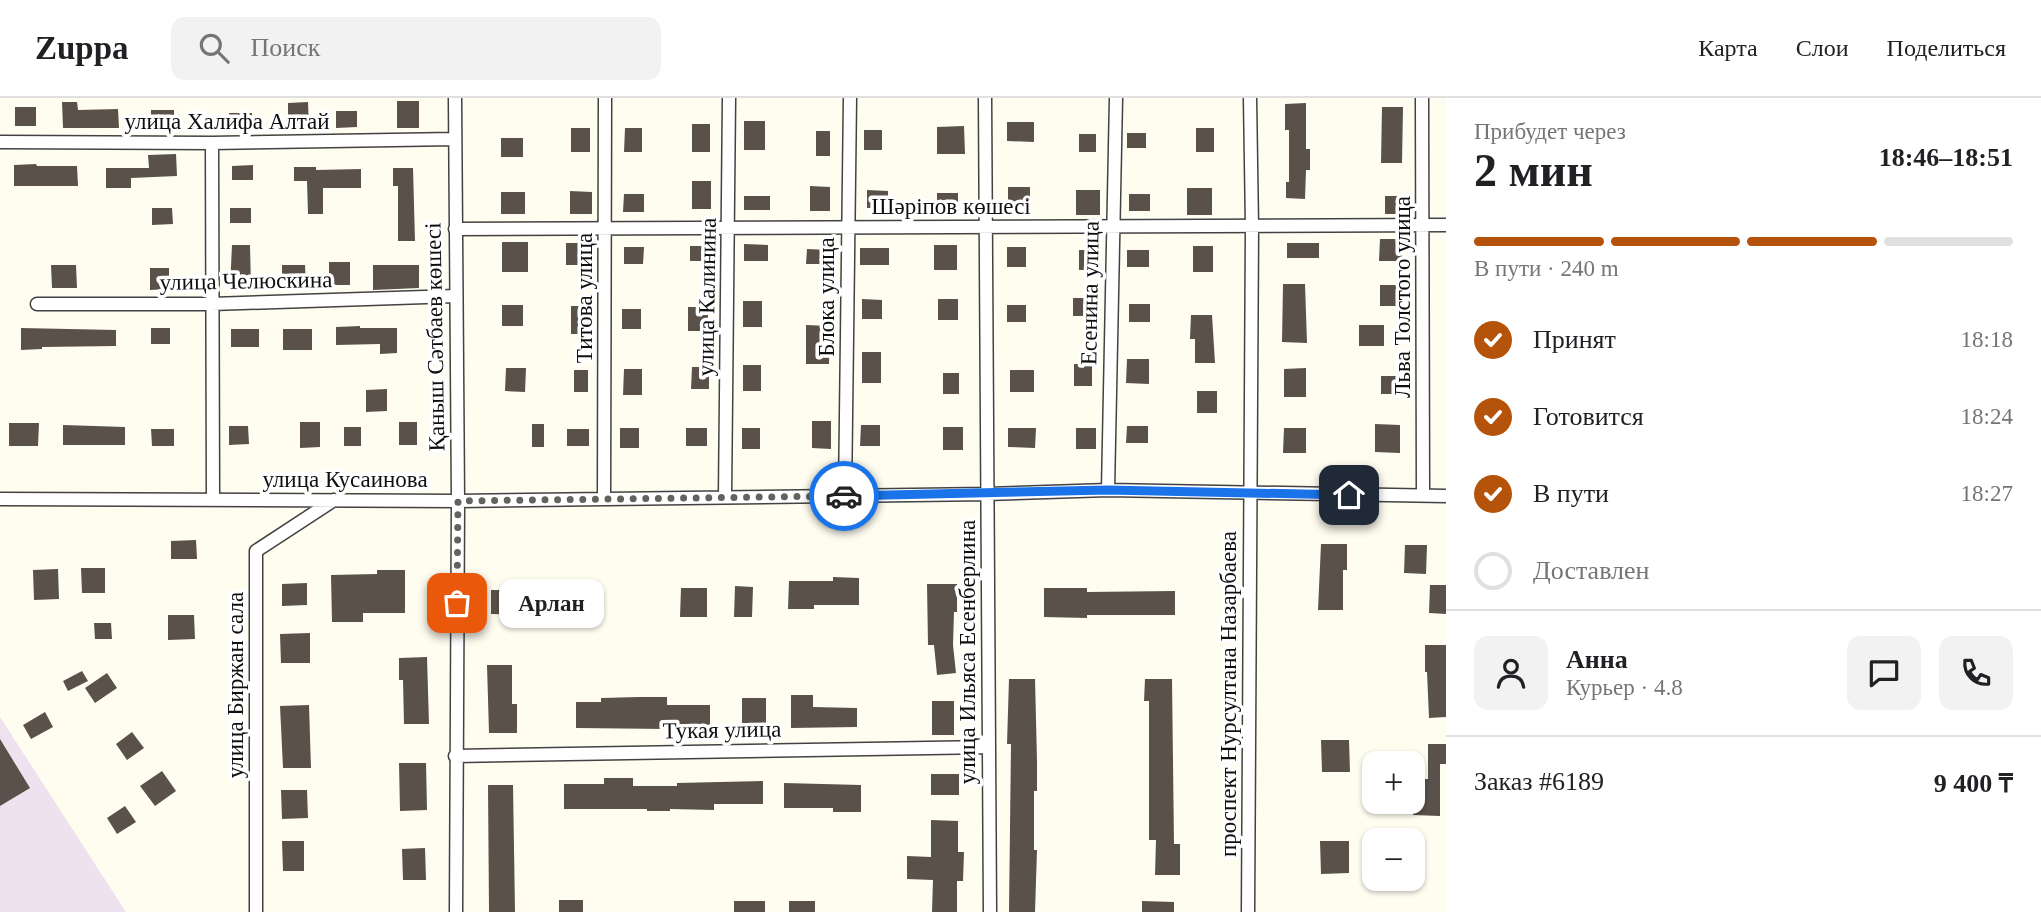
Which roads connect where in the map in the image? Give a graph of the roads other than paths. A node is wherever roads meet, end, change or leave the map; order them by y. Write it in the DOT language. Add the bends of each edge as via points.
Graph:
graph roads {
  1 [pos="455,98"];
  2 [pos="606,98"];
  3 [pos="729,98"];
  4 [pos="850,98"];
  5 [pos="985,98"];
  6 [pos="1116,98"];
  7 [pos="1250,98"];
  8 [pos="1422,98"];
  9 [pos="454,139"];
  10 [pos="0,142"];
  11 [pos="212,143"];
  12 [pos="1423,225"];
  13 [pos="1446,225"];
  14 [pos="985,227"];
  15 [pos="1113,227"];
  16 [pos="1252,227"];
  17 [pos="606,228"];
  18 [pos="729,228"];
  19 [pos="848,228"];
  20 [pos="455,229"];
  21 [pos="456,296"];
  22 [pos="37,304"];
  23 [pos="212,304"];
  24 [pos="1108,490"];
  25 [pos="987,494"];
  26 [pos="1250,494"];
  27 [pos="1423,495"];
  28 [pos="845,496"];
  29 [pos="1446,496"];
  30 [pos="725,497"];
  31 [pos="0,499"];
  32 [pos="604,499"];
  33 [pos="212,500"];
  34 [pos="334,500"];
  35 [pos="458,501"];
  36 [pos="989,747"];
  37 [pos="455,756"];
  38 [pos="256,912"];
  39 [pos="456,912"];
  40 [pos="990,912"];
  41 [pos="1248,912"];
  1 -- 9 [label="street, Қаныш Сәтбаев көшесі"];
  2 -- 17 [label="street, Титова улица"];
  3 -- 18 [label="street, улица Калинина"];
  4 -- 19 [label="street, Блока улица"];
  5 -- 14 [label="street, улица Ильяса Есенберлина"];
  6 -- 15 [label="street, Есенина улица"];
  7 -- 16 [label="street, проспект Нурсултана Назарбаева"];
  8 -- 12 [label="street, Льва Толстого улица"];
  9 -- 11 [label="street, улица Халифа Алтай"];
  9 -- 20 [label="street, Қаныш Сәтбаев көшесі"];
  10 -- 11 [label="street, улица Халифа Алтай"];
  11 -- 23 [label="street"];
  12 -- 13 [label="street, Шәріпов көшесі"];
  12 -- 16 [label="street, Шәріпов көшесі"];
  12 -- 27 [label="street, Льва Толстого улица"];
  14 -- 15 [label="street, Шәріпов көшесі"];
  14 -- 19 [label="street, Шәріпов көшесі"];
  14 -- 25 [label="street, улица Ильяса Есенберлина"];
  15 -- 16 [label="street, Шәріпов көшесі"];
  15 -- 24 [label="street, Есенина улица"];
  16 -- 26 [label="street, проспект Нурсултана Назарбаева"];
  17 -- 18 [label="street, Шәріпов көшесі"];
  17 -- 20 [label="street, Шәріпов көшесі"];
  17 -- 32 [label="street, Титова улица"];
  18 -- 19 [label="street, Шәріпов көшесі"];
  18 -- 30 [label="street, улица Калинина"];
  19 -- 28 [label="street, Блока улица"];
  20 -- 21 [label="street, Қаныш Сәтбаев көшесі"];
  21 -- 23 [label="street, улица Челюскина"];
  21 -- 35 [label="street, Қаныш Сәтбаев көшесі"];
  22 -- 23 [label="street, улица Челюскина"];
  23 -- 33 [label="street"];
  24 -- 25 [label="street, улица Кусаинова"];
  24 -- 26 [label="street, улица Кусаинова"];
  25 -- 28 [label="street, улица Кусаинова"];
  25 -- 36 [label="street, улица Ильяса Есенберлина"];
  26 -- 27 [label="street, улица Кусаинова"];
  26 -- 41 [label="street, проспект Нурсултана Назарбаева"];
  27 -- 29 [label="street, улица Кусаинова"];
  28 -- 30 [label="street, улица Кусаинова"];
  30 -- 32 [label="street, улица Кусаинова"];
  31 -- 33 [label="street, улица Кусаинова"];
  32 -- 35 [label="street, улица Кусаинова"];
  33 -- 34 [label="street, улица Кусаинова"];
  34 -- 35 [label="street, улица Кусаинова"];
  34 -- 38 [label="street, улица Биржан сала" via="256,551"];
  35 -- 37 [label="street, Қаныш Сәтбаев көшесі"];
  36 -- 37 [label="street, Тукая улица"];
  36 -- 40 [label="street, улица Ильяса Есенберлина"];
  37 -- 39 [label="street, Қаныш Сәтбаев көшесі"];
}
